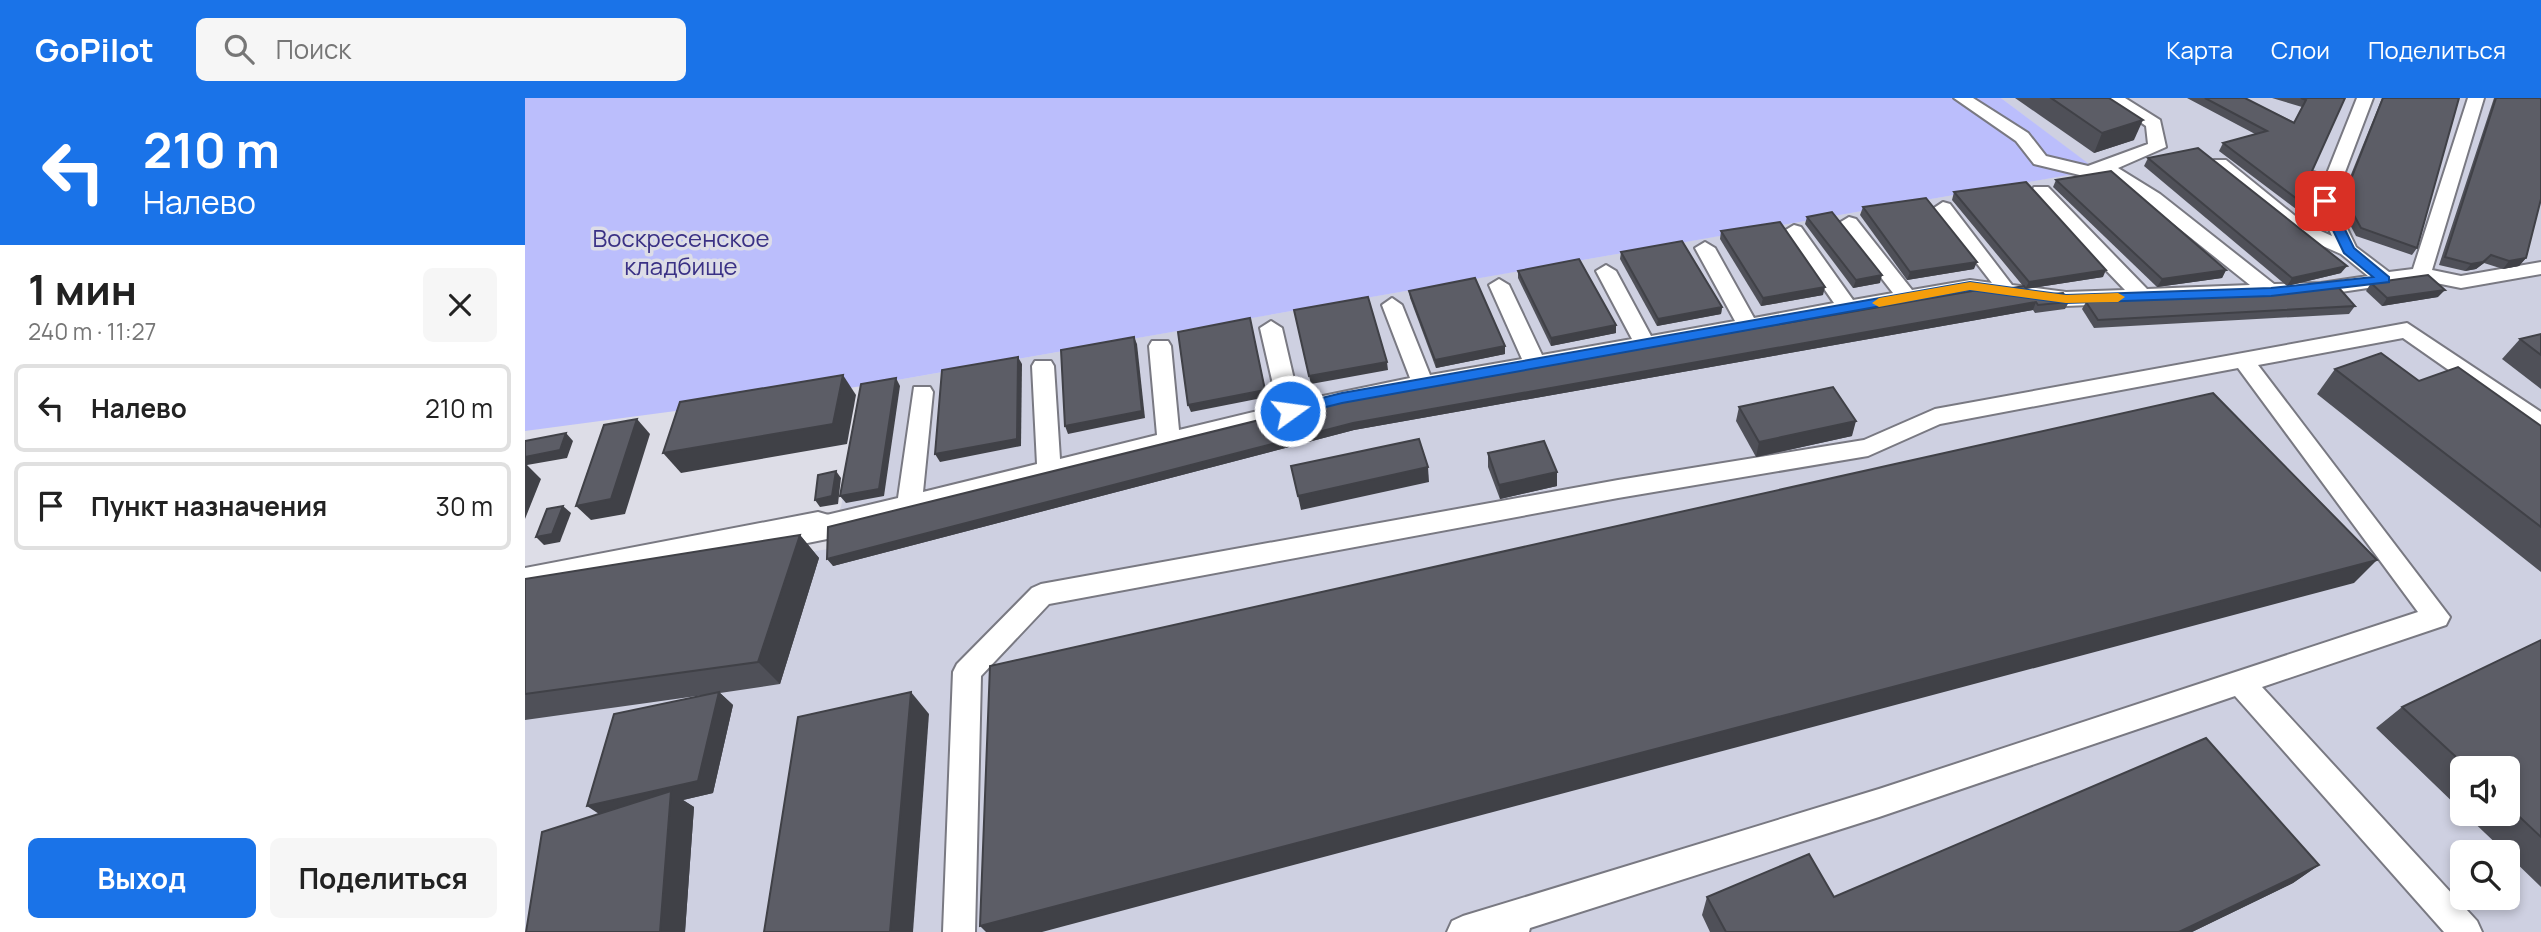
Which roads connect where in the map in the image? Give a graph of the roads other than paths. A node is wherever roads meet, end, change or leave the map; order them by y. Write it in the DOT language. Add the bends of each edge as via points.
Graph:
graph roads {
  1 [pos="1962,98"];
  2 [pos="2114,98"];
  3 [pos="2365,98"];
  4 [pos="2476,98"];
  5 [pos="2220,164"];
  6 [pos="2088,172"];
  7 [pos="2041,191"];
  8 [pos="1943,208"];
  9 [pos="1849,223"];
  10 [pos="1794,231"];
  11 [pos="1705,248"];
  12 [pos="2348,250"];
  13 [pos="2541,268"];
  14 [pos="1606,271"];
  15 [pos="2421,274"];
  16 [pos="2385,279"];
  17 [pos="1499,285"];
  18 [pos="2003,290"];
  19 [pos="2271,292"];
  20 [pos="2142,296"];
  21 [pos="1907,298"];
  22 [pos="1392,306"];
  23 [pos="1847,308"];
  24 [pos="1748,326"];
  25 [pos="1271,328"];
  26 [pos="1645,344"];
  27 [pos="1160,346"];
  28 [pos="2243,360"];
  29 [pos="1535,364"];
  30 [pos="1043,366"];
  31 [pos="1423,384"];
  32 [pos="922,392"];
  33 [pos="1290,411"];
  34 [pos="2541,424"];
  35 [pos="1169,441"];
  36 [pos="1049,471"];
  37 [pos="909,506"];
  38 [pos="818,527"];
  39 [pos="525,584"];
  40 [pos="2240,683"];
  41 [pos="1510,926"];
  42 [pos="959,932"];
  43 [pos="1463,932"];
  44 [pos="2466,932"];
  1 -- 6 [label="lane" via="2022,137 2040,160"];
  2 -- 6 [label="lane" via="2154,124 2157,146"];
  3 -- 12 [label="lane" via="2325,201"];
  4 -- 15 [label="lane"];
  5 -- 12 [label="lane" via="2298,228"];
  6 -- 19 [label="lane" via="2109,170 2153,198"];
  7 -- 20 [label="lane"];
  8 -- 18 [label="lane" via="2002,282"];
  9 -- 21 [label="lane"];
  10 -- 23 [label="lane"];
  11 -- 24 [label="lane"];
  12 -- 16 [label="lane"];
  13 -- 15 [label="lane" via="2461,282"];
  14 -- 26 [label="lane"];
  15 -- 16 [label="lane"];
  16 -- 19 [label="lane"];
  17 -- 29 [label="lane"];
  18 -- 20 [label="lane" via="2066,299"];
  18 -- 21 [label="lane" via="1970,286"];
  19 -- 20 [label="lane"];
  21 -- 23 [label="lane"];
  22 -- 31 [label="lane"];
  23 -- 24 [label="lane"];
  24 -- 26 [label="lane"];
  25 -- 33 [label="lane"];
  26 -- 29 [label="lane"];
  27 -- 35 [label="lane"];
  28 -- 34 [label="lane" via="2407,330"];
  28 -- 40 [label="lane" via="2437,617"];
  28 -- 42 [label="lane" via="1935,417 1868,448 1604,491 1041,595 967,673"];
  29 -- 31 [label="lane"];
  30 -- 36 [label="lane"];
  31 -- 33 [label="lane"];
  32 -- 37 [label="lane"];
  33 -- 35 [label="lane"];
  35 -- 36 [label="lane"];
  36 -- 37 [label="lane"];
  37 -- 38 [label="lane"];
  38 -- 39 [label="street"];
  40 -- 41 [label="lane"];
  40 -- 44 [label="lane"];
  41 -- 43 [label="lane"];
}
